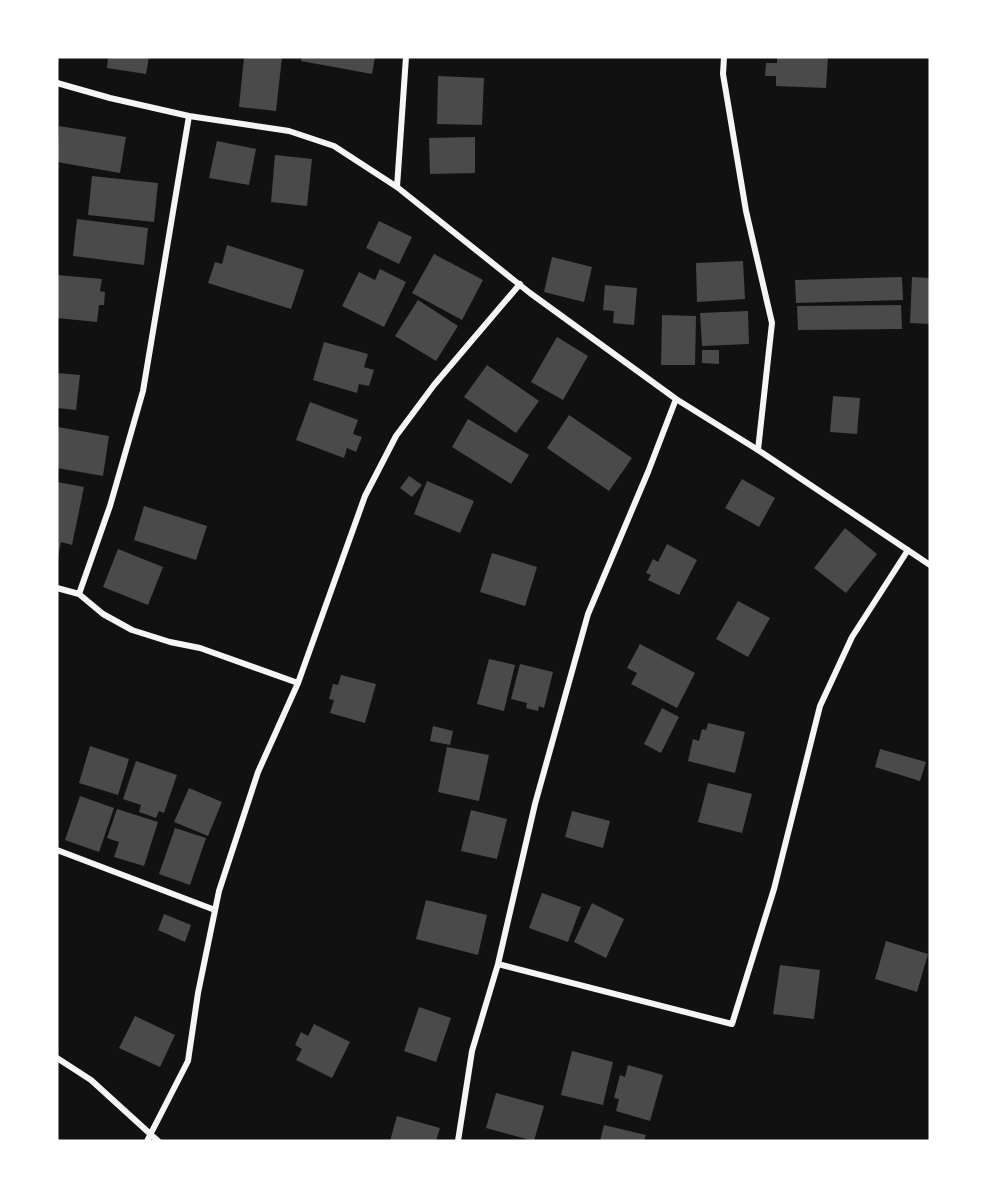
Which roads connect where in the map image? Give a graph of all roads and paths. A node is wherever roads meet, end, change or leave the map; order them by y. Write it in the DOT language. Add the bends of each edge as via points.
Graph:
graph roads {
  1 [pos="406,57"];
  2 [pos="724,57"];
  3 [pos="57,83"];
  4 [pos="189,116"];
  5 [pos="397,187"];
  6 [pos="520,284"];
  7 [pos="676,399"];
  8 [pos="758,450"];
  9 [pos="908,550"];
  10 [pos="930,564"];
  11 [pos="57,588"];
  12 [pos="79,594"];
  13 [pos="298,683"];
  14 [pos="57,850"];
  15 [pos="215,910"];
  16 [pos="498,964"];
  17 [pos="57,1058"];
  18 [pos="152,1135"];
  19 [pos="147,1141"];
  20 [pos="158,1141"];
  21 [pos="458,1141"];
  1 -- 5 [label="street"];
  2 -- 8 [label="street" via="723,74 740,178 772,323"];
  3 -- 4 [label="street"];
  4 -- 5 [label="street" via="289,131 333,146"];
  4 -- 12 [label="street" via="143,391 110,506"];
  5 -- 6 [label="street"];
  6 -- 7 [label="street"];
  6 -- 13 [label="street" via="396,436 365,496"];
  7 -- 8 [label="street"];
  7 -- 16 [label="street" via="588,614 535,804"];
  8 -- 9 [label="street"];
  9 -- 10 [label="street"];
  9 -- 16 [label="street" via="852,637 820,706 774,889 732,1024"];
  11 -- 12 [label="street"];
  12 -- 13 [label="street" via="103,614 132,630 200,648"];
  13 -- 15 [label="street" via="258,772"];
  14 -- 15 [label="street"];
  15 -- 18 [label="street" via="188,1061"];
  16 -- 21 [label="street" via="471,1051"];
  17 -- 18 [label="street" via="91,1080"];
  18 -- 19 [label="street"];
  18 -- 20 [label="street"];
}
